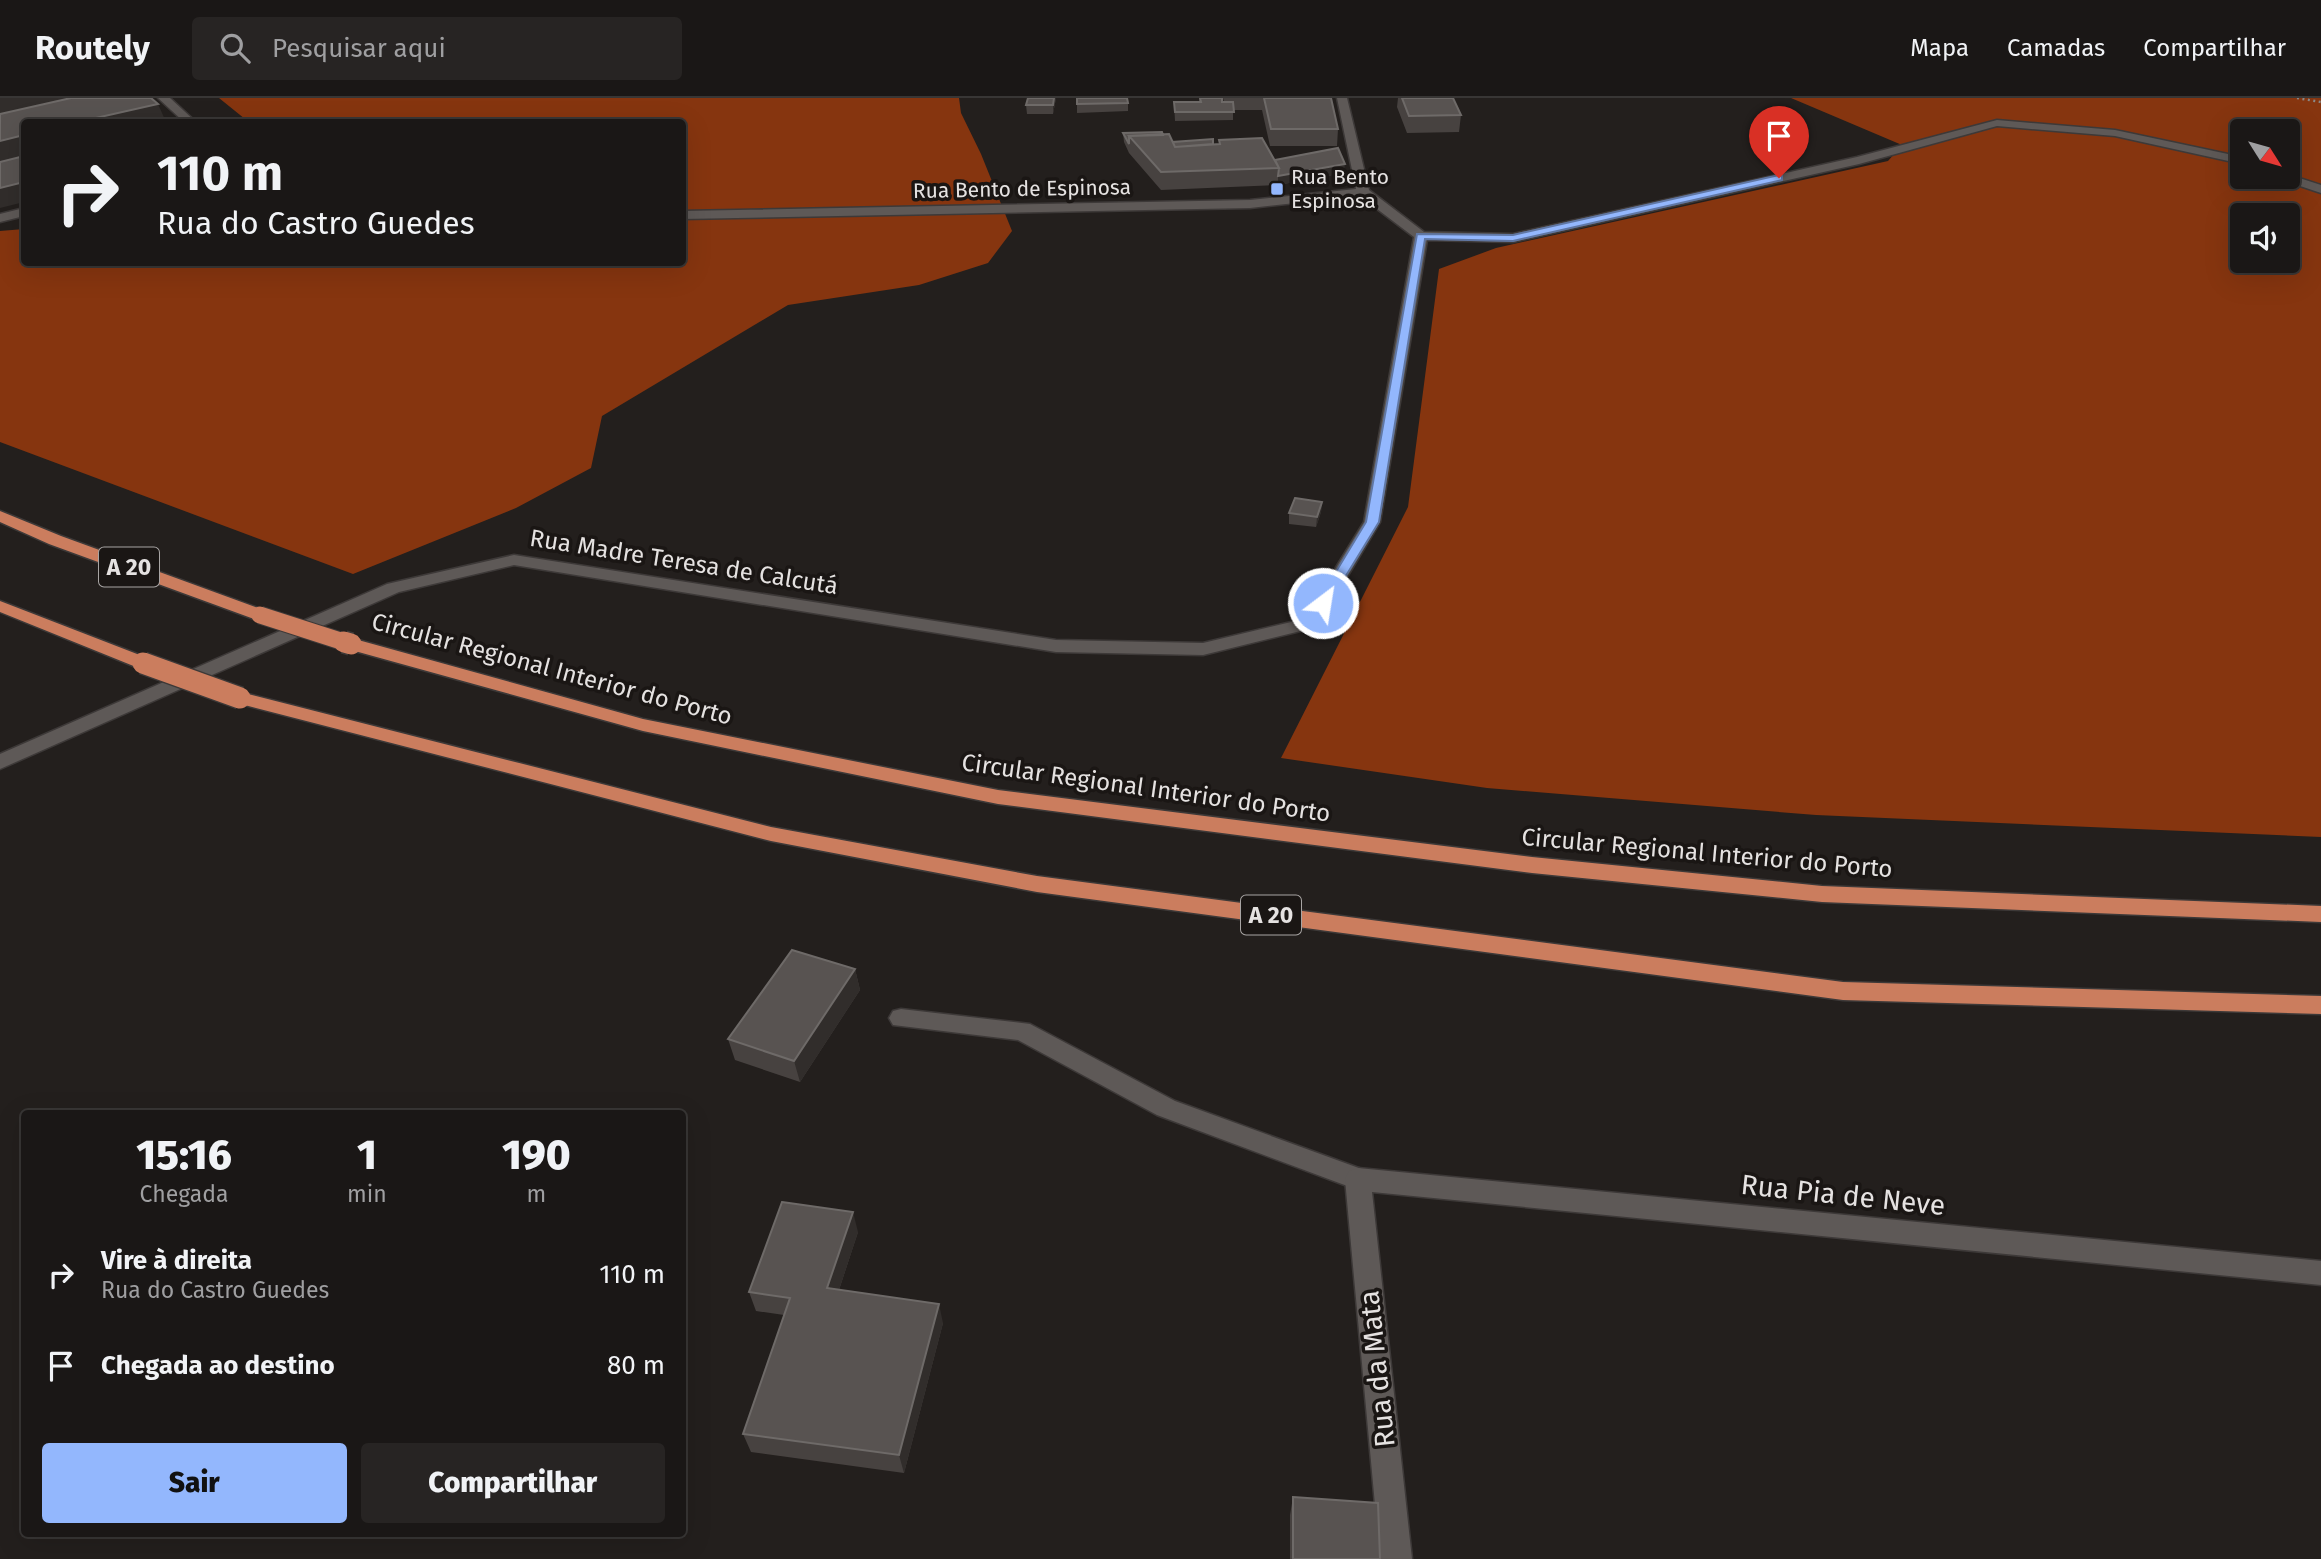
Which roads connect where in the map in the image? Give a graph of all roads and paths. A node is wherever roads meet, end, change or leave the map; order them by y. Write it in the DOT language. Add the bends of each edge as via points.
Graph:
graph roads {
  1 [pos="163,98"];
  2 [pos="1342,98"];
  3 [pos="2297,98"];
  4 [pos="2321,102"];
  5 [pos="187,119"];
  6 [pos="2230,158"];
  7 [pos="2300,182"];
  8 [pos="2321,189"];
  9 [pos="1363,192"];
  10 [pos="21,213"];
  11 [pos="686,215"];
  12 [pos="0,218"];
  13 [pos="21,225"];
  14 [pos="0,226"];
  15 [pos="1421,236"];
  16 [pos="0,516"];
  17 [pos="0,606"];
  18 [pos="0,762"];
  19 [pos="2321,914"];
  20 [pos="2321,1005"];
  21 [pos="901,1018"];
  22 [pos="1358,1179"];
  23 [pos="2321,1273"];
  24 [pos="1396,1559"];
  1 -- 5 [label="street"];
  2 -- 9 [label="street"];
  3 -- 4 [label="path"];
  6 -- 15 [label="street" via="2115,133 1997,122 1859,160 1513,238"];
  7 -- 8 [label="street"];
  9 -- 11 [label="street, Rua Bento de Espinosa" via="1250,204"];
  9 -- 15 [label="street"];
  10 -- 12 [label="street"];
  13 -- 14 [label="street"];
  15 -- 18 [label="street, Rua Madre Teresa de Calcutá" via="1372,522 1311,623 1203,649 1056,646 514,560 393,588"];
  16 -- 19 [label="highway, Circular Regional Interior do Porto / A 20, bridge" via="260,615 351,644 643,724 1025,800 1518,863 1822,894"];
  17 -- 20 [label="highway, A 20, bridge" via="240,698 771,834 1037,884 1843,991"];
  21 -- 22 [label="street, Rua Pia de Neve" via="1022,1031 1166,1108"];
  22 -- 23 [label="street, Rua Pia de Neve"];
  22 -- 24 [label="street, Rua da Mata"];
}
